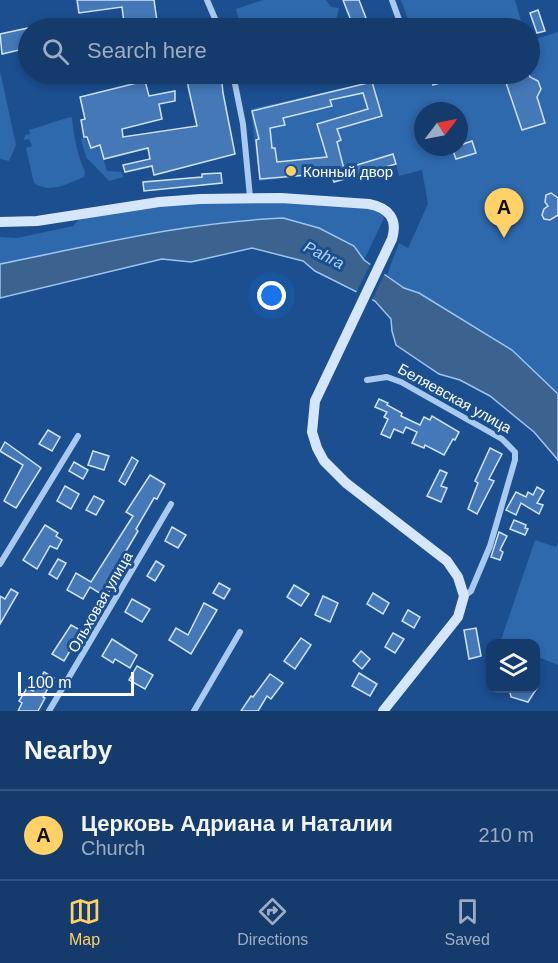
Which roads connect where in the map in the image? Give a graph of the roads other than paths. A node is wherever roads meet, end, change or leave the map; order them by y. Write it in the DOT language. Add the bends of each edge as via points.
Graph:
graph roads {
  1 [pos="207,0"];
  2 [pos="392,0"];
  3 [pos="215,18"];
  4 [pos="398,18"];
  5 [pos="235,84"];
  6 [pos="250,197"];
  7 [pos="0,222"];
  8 [pos="367,380"];
  9 [pos="78,436"];
  10 [pos="171,504"];
  11 [pos="0,564"];
  12 [pos="464,596"];
  13 [pos="240,632"];
  14 [pos="49,711"];
  15 [pos="194,711"];
  16 [pos="383,711"];
  1 -- 3 [label="street"];
  2 -- 4 [label="street"];
  5 -- 6 [label="street"];
  6 -- 7 [label="main road" via="159,202 37,221"];
  6 -- 12 [label="main road" via="379,206 392,216 392,239 315,401 312,432 324,461 346,483 447,561"];
  8 -- 12 [label="street, Беляевская улица" via="387,377 400,382 502,439 515,452 490,546 471,591"];
  9 -- 11 [label="street"];
  10 -- 14 [label="street, Ольховая улица"];
  12 -- 16 [label="main road, Беляевская улица" via="458,616"];
  13 -- 15 [label="street"];
}
